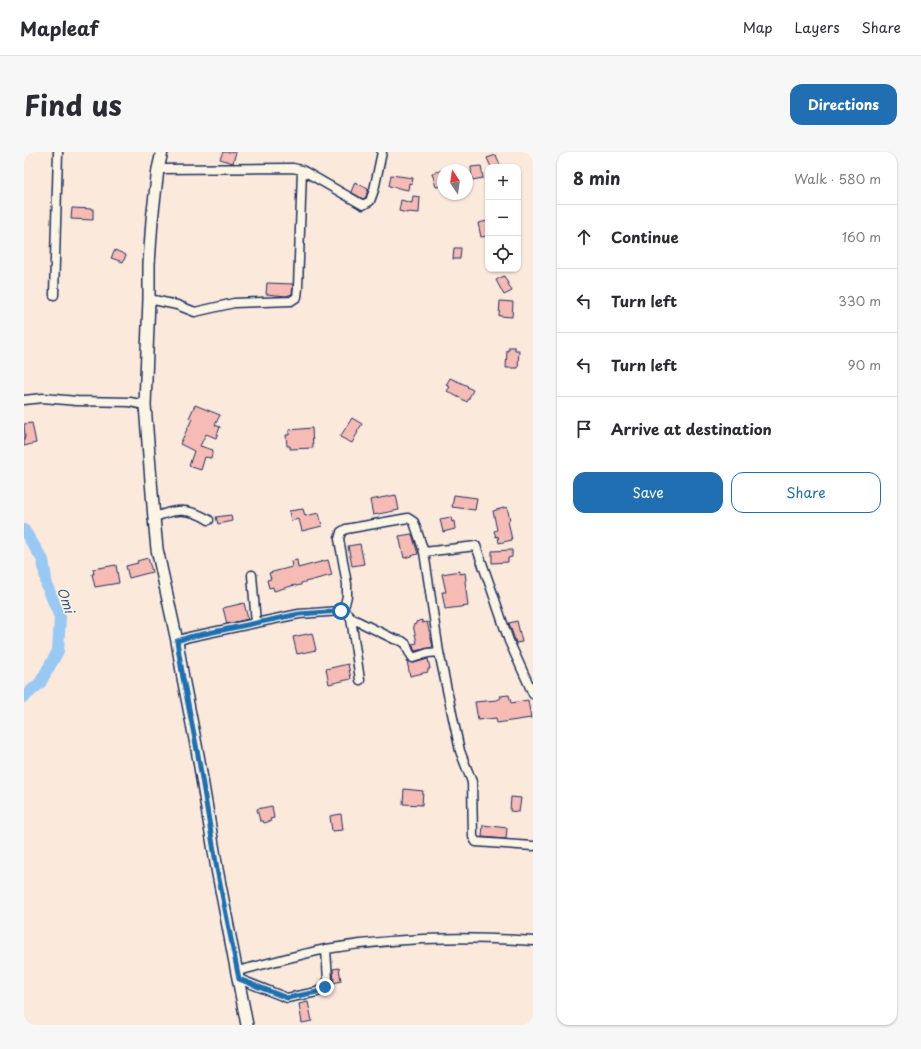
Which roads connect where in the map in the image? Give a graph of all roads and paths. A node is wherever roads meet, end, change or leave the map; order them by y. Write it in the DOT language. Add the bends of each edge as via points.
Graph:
graph roads {
  1 [pos="58,152"];
  2 [pos="162,152"];
  3 [pos="382,152"];
  4 [pos="158,169"];
  5 [pos="302,170"];
  6 [pos="54,295"];
  7 [pos="149,299"];
  8 [pos="24,400"];
  9 [pos="145,404"];
  10 [pos="154,518"];
  11 [pos="209,520"];
  12 [pos="424,552"];
  13 [pos="252,575"];
  14 [pos="341,611"];
  15 [pos="351,618"];
  16 [pos="256,623"];
  17 [pos="177,641"];
  18 [pos="439,652"];
  19 [pos="360,680"];
  20 [pos="533,694"];
  21 [pos="533,846"];
  22 [pos="533,941"];
  23 [pos="326,950"];
  24 [pos="238,975"];
  25 [pos="247,1025"];
  1 -- 6 [label="street"];
  2 -- 4 [label="street"];
  3 -- 5 [label="street" via="374,190 370,201 363,205"];
  4 -- 5 [label="street"];
  4 -- 7 [label="street" via="149,264"];
  5 -- 7 [label="street" via="297,297 291,301 234,303 195,312"];
  7 -- 9 [label="street"];
  8 -- 9 [label="street" via="43,398"];
  9 -- 10 [label="street"];
  10 -- 11 [label="street" via="166,512 188,511"];
  10 -- 17 [label="street"];
  12 -- 14 [label="street" via="414,522 408,518 346,528 341,532 339,539 347,596"];
  12 -- 18 [label="street"];
  12 -- 20 [label="street" via="476,546 509,641"];
  13 -- 16 [label="street"];
  14 -- 15 [label="street"];
  14 -- 16 [label="street" via="299,614"];
  15 -- 18 [label="street" via="402,641 413,658"];
  15 -- 19 [label="street"];
  16 -- 17 [label="street"];
  17 -- 24 [label="street"];
  18 -- 21 [label="street" via="460,751 472,782 473,837 476,842"];
  22 -- 23 [label="street" via="488,937 439,938"];
  23 -- 24 [label="street"];
  23 -- 24 [label="street" via="328,980 325,987 317,992 287,998"];
  24 -- 25 [label="street"];
}
